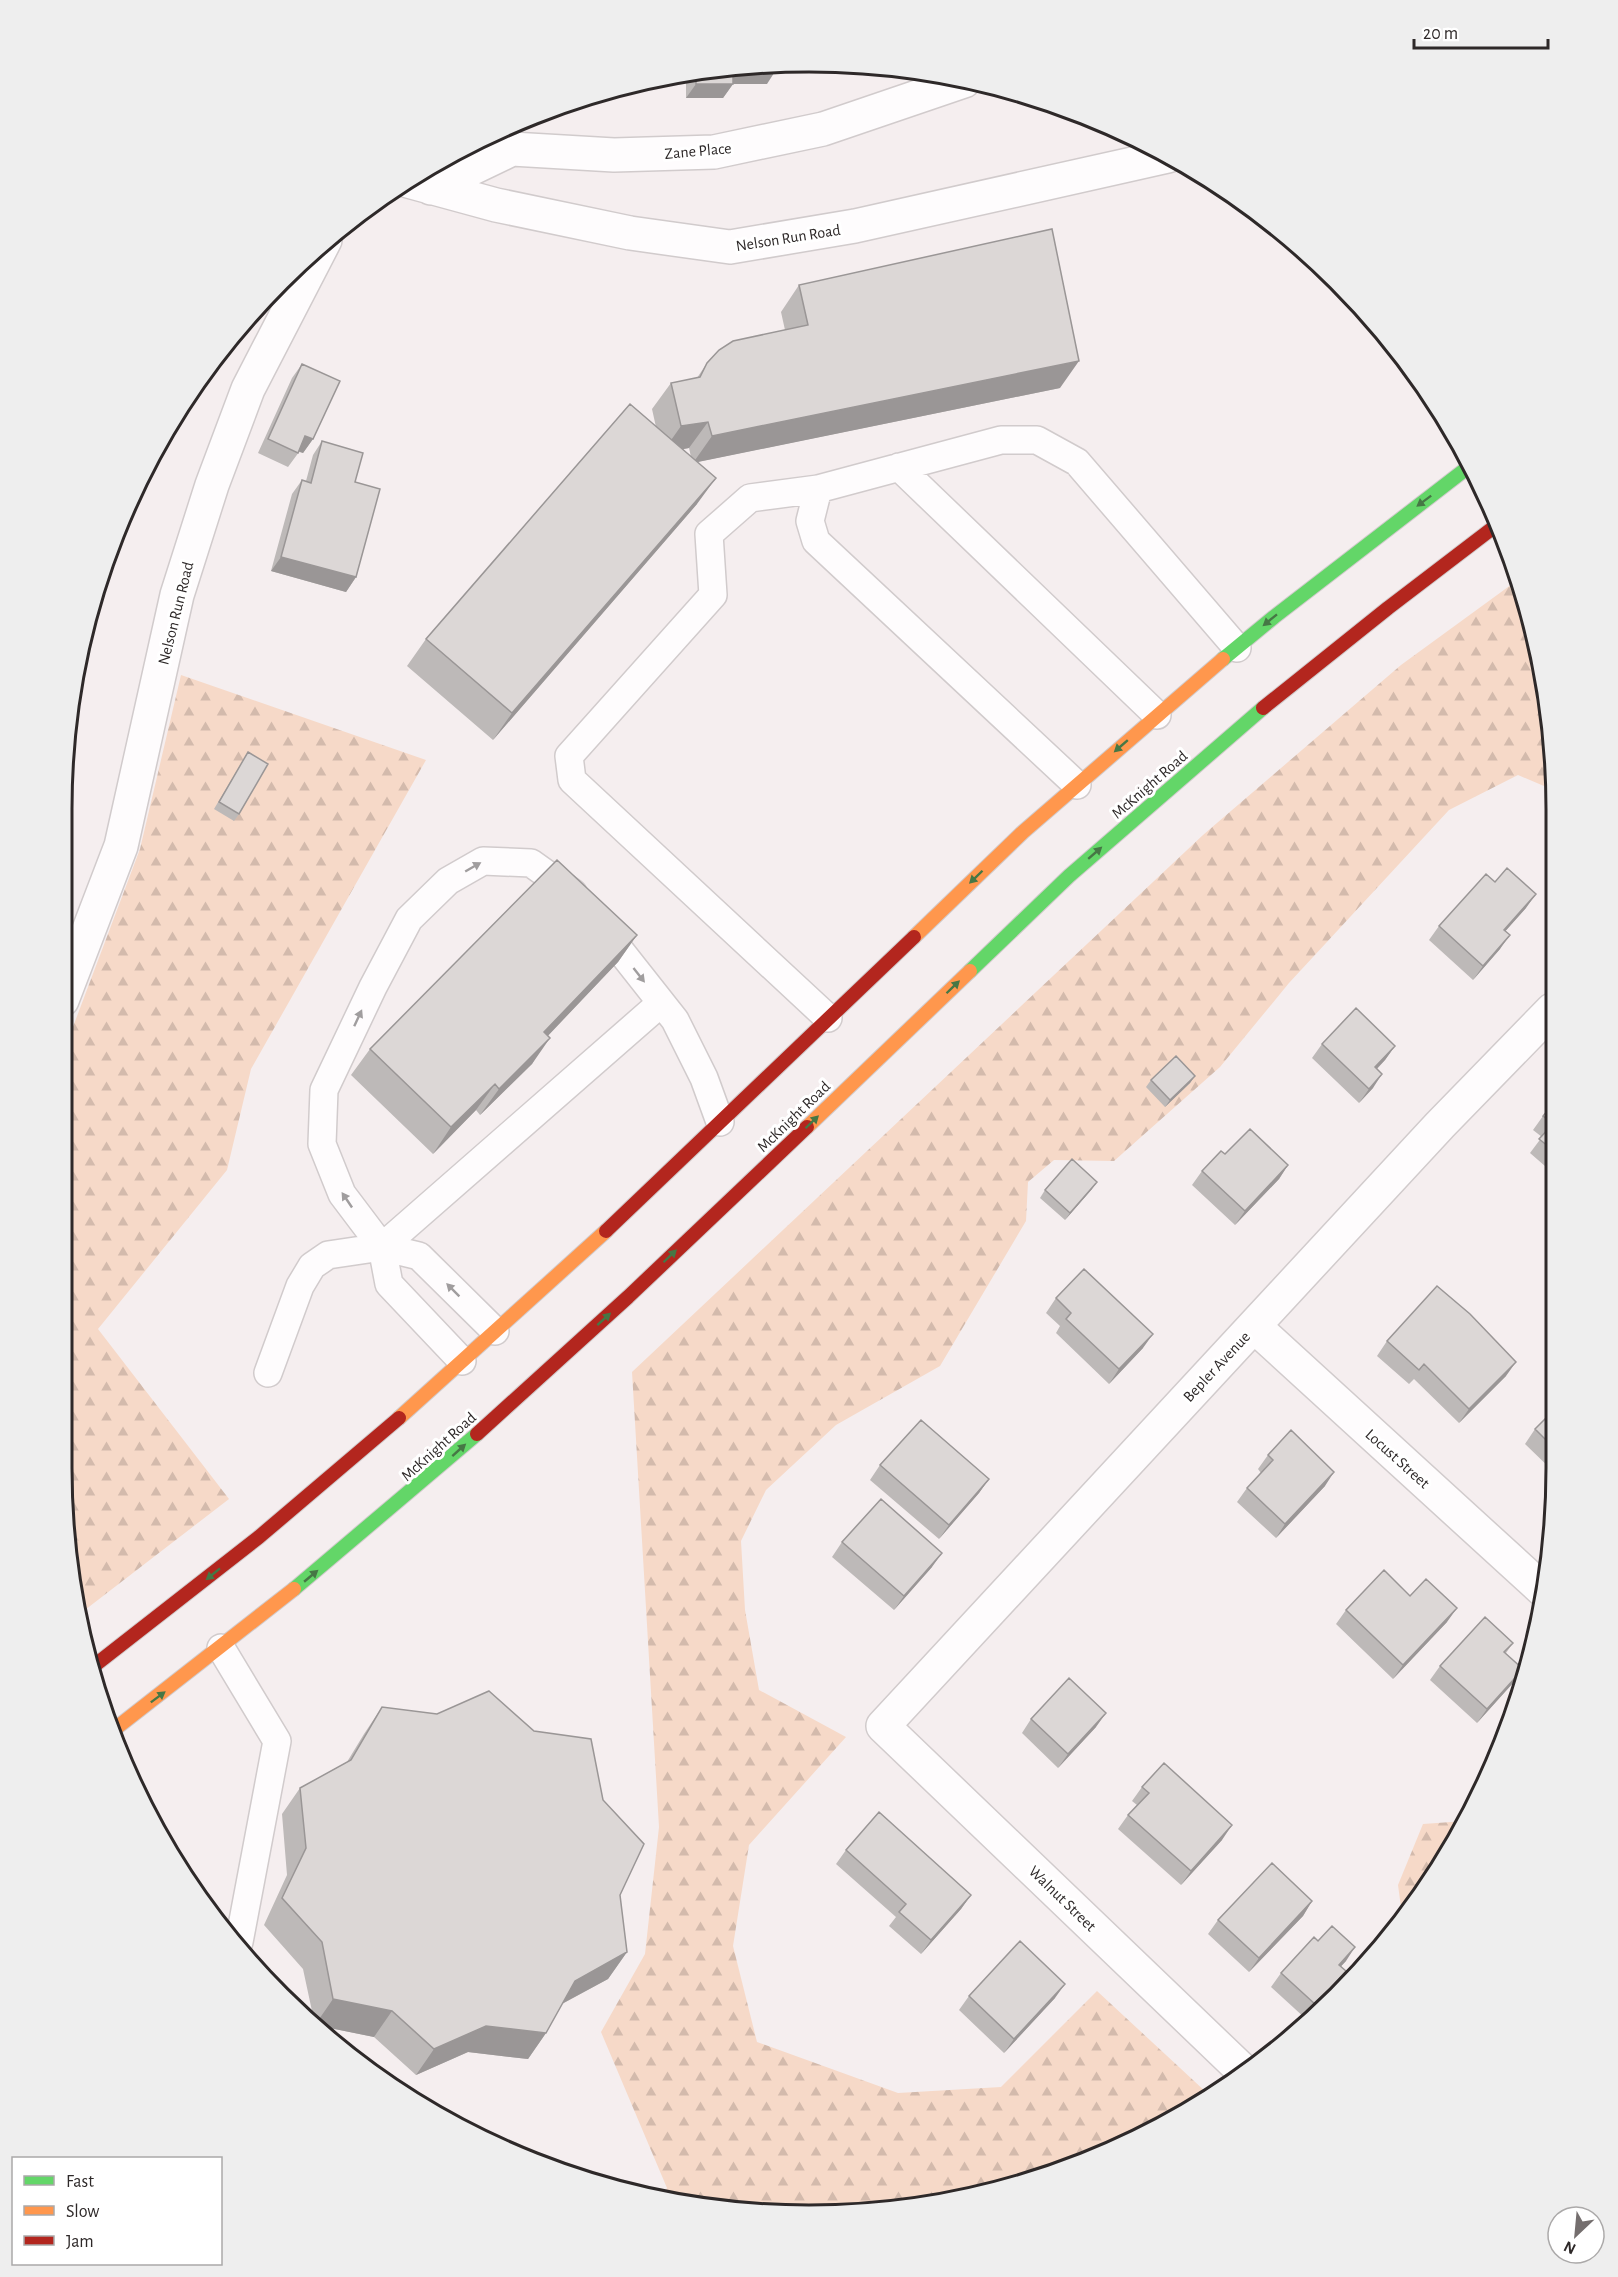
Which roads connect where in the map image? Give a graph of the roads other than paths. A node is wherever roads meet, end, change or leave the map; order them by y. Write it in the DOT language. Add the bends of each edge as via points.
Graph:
graph roads {
  1 [pos="951,86"];
  2 [pos="1155,159"];
  3 [pos="419,185"];
  4 [pos="313,264"];
  5 [pos="899,467"];
  6 [pos="1463,471"];
  7 [pos="818,489"];
  8 [pos="1491,529"];
  9 [pos="1237,648"];
  10 [pos="1157,715"];
  11 [pos="1077,785"];
  12 [pos="72,974"];
  13 [pos="661,1003"];
  14 [pos="1546,1016"];
  15 [pos="828,1018"];
  16 [pos="720,1122"];
  17 [pos="382,1247"];
  18 [pos="1254,1326"];
  19 [pos="495,1331"];
  20 [pos="462,1361"];
  21 [pos="268,1373"];
  22 [pos="1537,1584"];
  23 [pos="221,1648"];
  24 [pos="98,1664"];
  25 [pos="119,1726"];
  26 [pos="884,1726"];
  27 [pos="240,1936"];
  28 [pos="1239,2067"];
  1 -- 3 [label="street, Zane Place" via="823,129 714,152 614,154 512,149"];
  2 -- 3 [label="street, Nelson Run Road" via="855,226 730,247 630,233"];
  4 -- 12 [label="street, Nelson Run Road" via="248,389 212,485 177,595 122,846"];
  5 -- 7 [label="lane"];
  5 -- 9 [label="lane" via="1001,440 1037,440 1077,462"];
  5 -- 10 [label="lane"];
  6 -- 9 [label="highway, one-way"];
  7 -- 11 [label="lane" via="810,521 816,541"];
  7 -- 15 [label="lane" via="750,498 709,534 713,595 569,756 572,780"];
  23 -- 8 [label="highway, McKnight Road, one-way" via="408,1495 519,1397 1066,879 1180,778 1314,665"];
  9 -- 10 [label="highway"];
  10 -- 11 [label="highway, one-way"];
  11 -- 15 [label="highway, one-way"];
  13 -- 16 [label="lane" via="675,1020 704,1078"];
  13 -- 17 [label="lane"];
  17 -- 13 [label="lane, one-way" via="342,1194 322,1144 324,1090 409,919 448,881 483,861 531,863 577,896"];
  14 -- 18 [label="street, Bepler Avenue"];
  15 -- 16 [label="highway"];
  16 -- 19 [label="highway"];
  19 -- 17 [label="lane, one-way" via="418,1256"];
  17 -- 20 [label="lane" via="389,1284"];
  17 -- 21 [label="lane" via="328,1255 312,1266 300,1286"];
  18 -- 22 [label="street, Locust Street"];
  18 -- 26 [label="street, Bepler Avenue"];
  19 -- 20 [label="highway"];
  20 -- 24 [label="highway, one-way" via="349,1462"];
  25 -- 23 [label="highway, McKnight Road, one-way"];
  23 -- 27 [label="lane" via="277,1741"];
  26 -- 28 [label="street, Walnut Street"];
}
